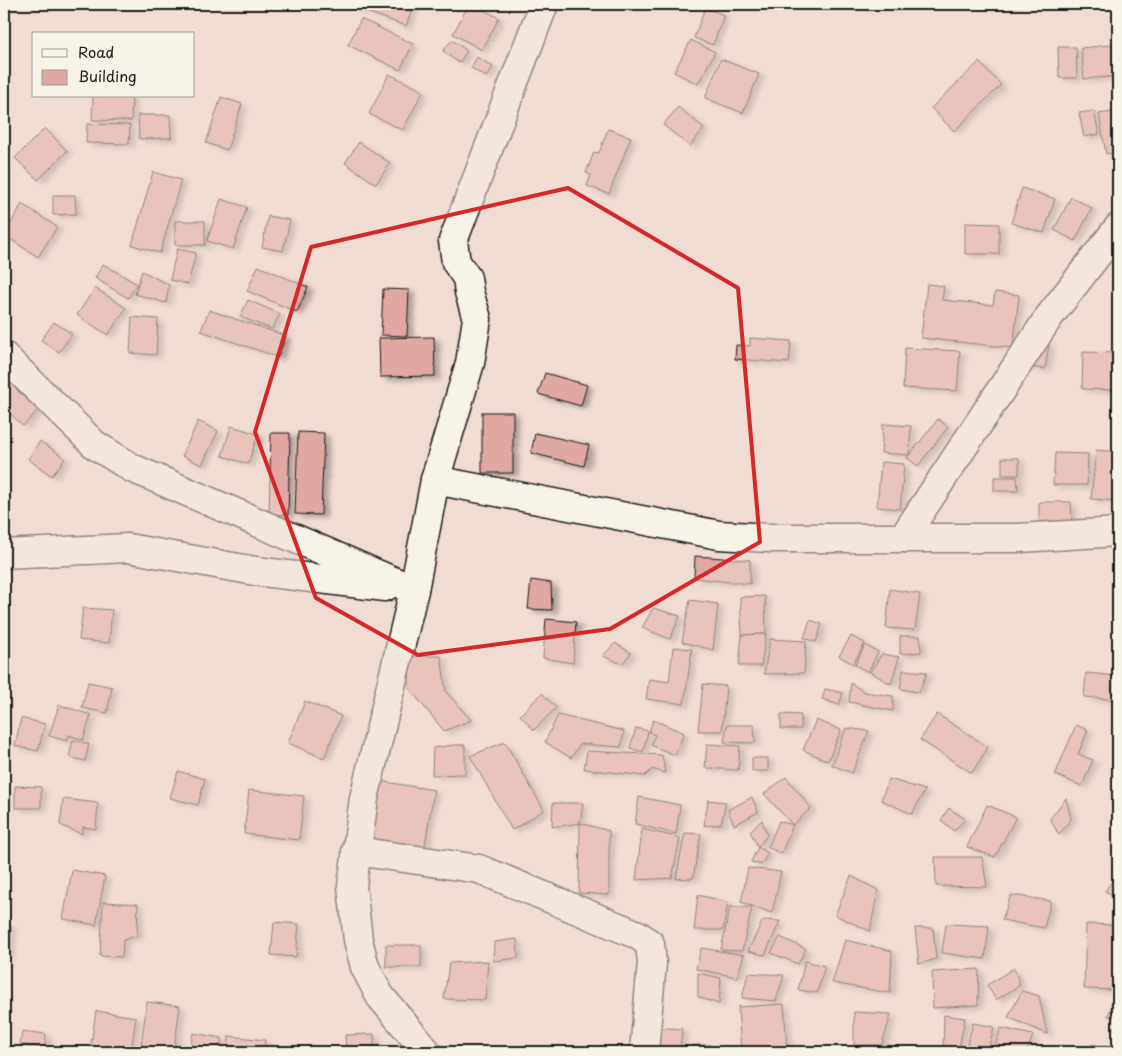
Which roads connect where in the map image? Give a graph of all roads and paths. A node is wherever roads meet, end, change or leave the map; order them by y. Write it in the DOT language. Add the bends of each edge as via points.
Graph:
graph roads {
  1 [pos="544,4"];
  2 [pos="1118,228"];
  3 [pos="4,356"];
  4 [pos="435,480"];
  5 [pos="1118,532"];
  6 [pos="903,538"];
  7 [pos="4,554"];
  8 [pos="414,590"];
  9 [pos="356,851"];
  10 [pos="427,1052"];
  11 [pos="644,1052"];
  1 -- 4 [label="street" via="453,241 456,262 467,278 478,319 470,363"];
  2 -- 6 [label="street" via="1049,317"];
  3 -- 8 [label="street" via="95,445 132,468"];
  4 -- 6 [label="street" via="719,535"];
  4 -- 8 [label="street"];
  5 -- 6 [label="street" via="1019,538"];
  7 -- 8 [label="street" via="128,548 255,571"];
  8 -- 9 [label="street" via="364,798"];
  9 -- 10 [label="street" via="352,886 358,940 365,967 380,996"];
  9 -- 11 [label="street" via="479,869 638,935 650,944 652,963"];
}
